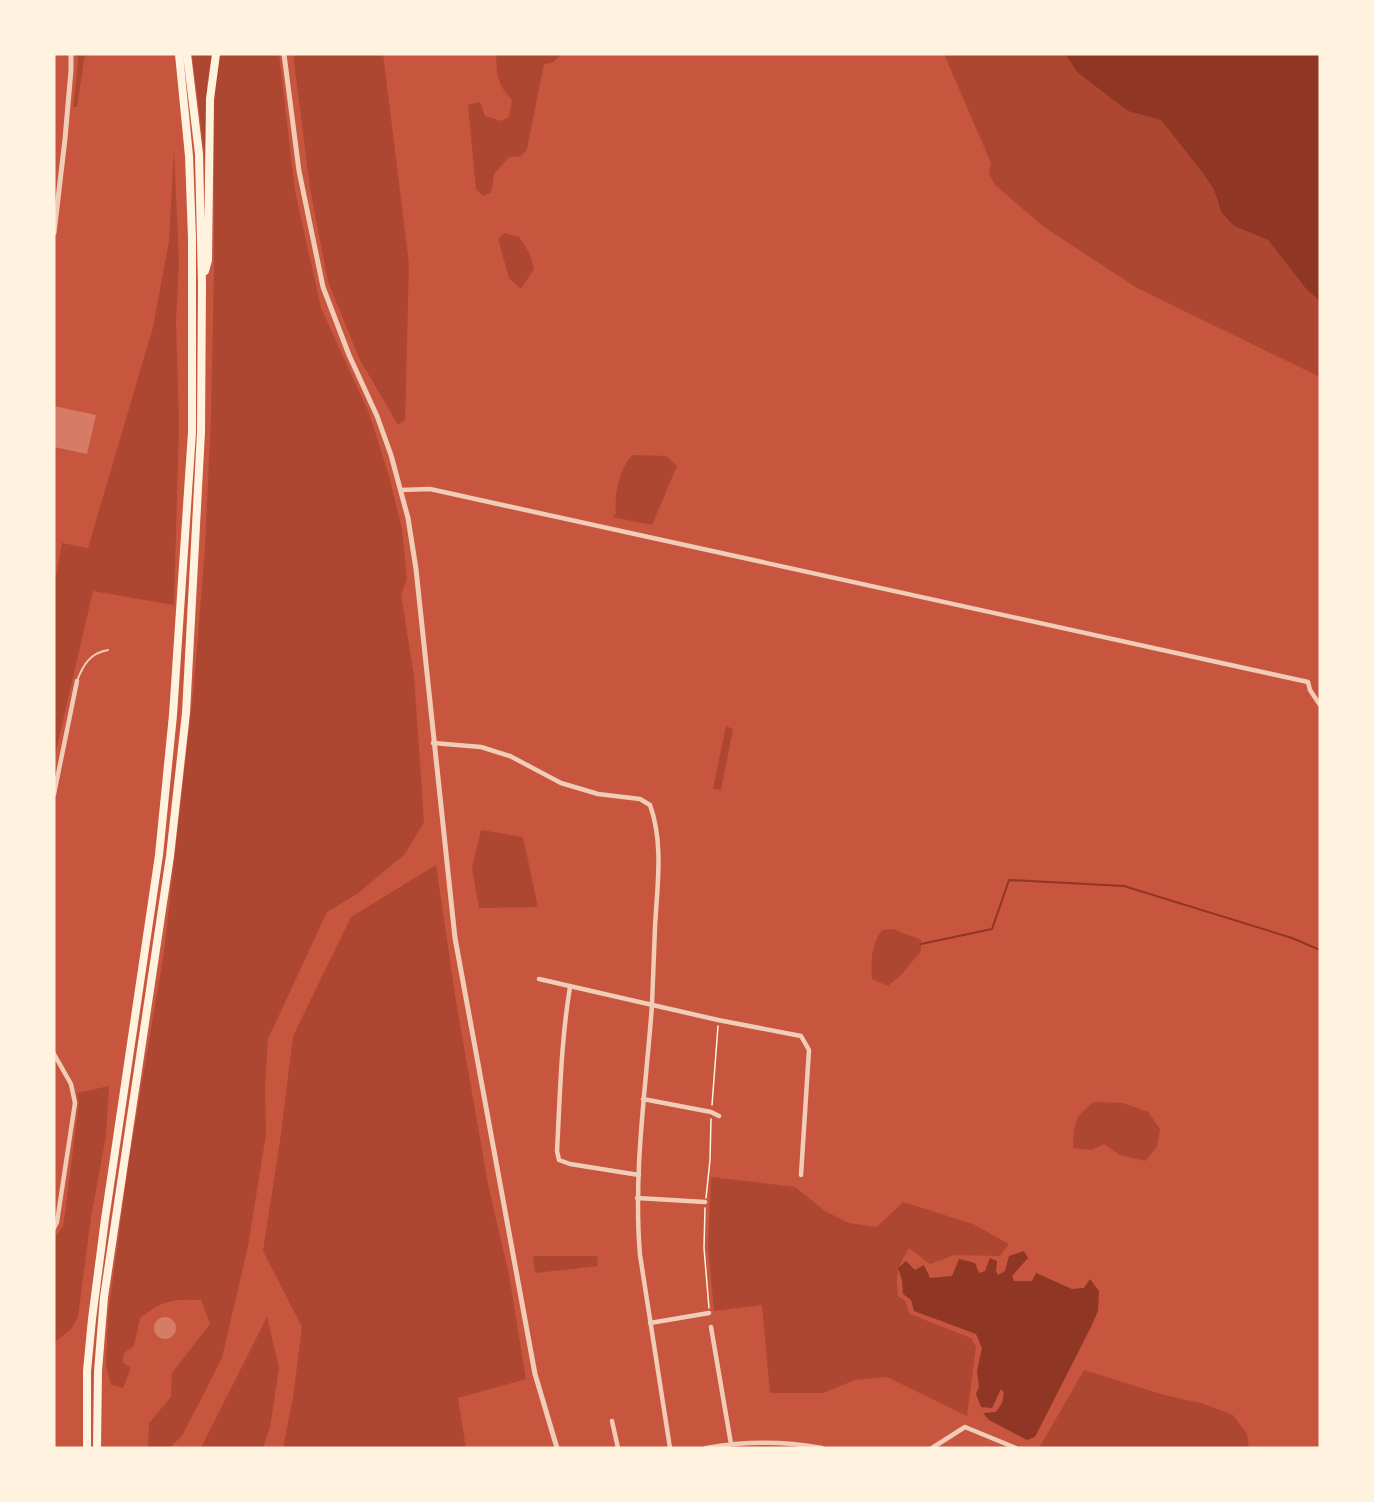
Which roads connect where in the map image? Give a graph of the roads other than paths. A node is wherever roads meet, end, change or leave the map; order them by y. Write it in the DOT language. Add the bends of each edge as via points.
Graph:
graph roads {
  1 [pos="70,54"];
  2 [pos="179,54"];
  3 [pos="187,54"];
  4 [pos="216,54"];
  5 [pos="284,54"];
  6 [pos="54,233"];
  7 [pos="202,285"];
  8 [pos="401,490"];
  9 [pos="108,650"];
  10 [pos="77,681"];
  11 [pos="1320,705"];
  12 [pos="433,743"];
  13 [pos="54,794"];
  14 [pos="539,979"];
  15 [pos="570,987"];
  16 [pos="652,1004"];
  17 [pos="54,1054"];
  18 [pos="643,1099"];
  19 [pos="719,1116"];
  20 [pos="639,1175"];
  21 [pos="801,1175"];
  22 [pos="638,1198"];
  23 [pos="705,1203"];
  24 [pos="54,1228"];
  25 [pos="709,1313"];
  26 [pos="650,1323"];
  27 [pos="711,1327"];
  28 [pos="612,1421"];
  29 [pos="731,1444"];
  30 [pos="87,1448"];
  31 [pos="97,1448"];
  32 [pos="556,1448"];
  33 [pos="618,1448"];
  34 [pos="670,1448"];
  35 [pos="706,1448"];
  36 [pos="822,1448"];
  37 [pos="932,1448"];
  38 [pos="1016,1448"];
  1 -- 6 [label="street"];
  2 -- 30 [label="highway" via="192,238 192,432 173,715 161,831 92,1319"];
  3 -- 7 [label="highway" via="199,154"];
  4 -- 7 [label="highway" via="210,99 208,260"];
  5 -- 8 [label="street" via="299,171 322,287 378,416"];
  7 -- 31 [label="highway" via="201,432 186,713 170,856 104,1297"];
  8 -- 11 [label="street" via="430,489 1308,682"];
  8 -- 12 [label="street" via="416,569"];
  9 -- 10 [label="lane" via="99,652 82,666"];
  10 -- 13 [label="street"];
  12 -- 16 [label="street" via="481,747 510,756 561,783 598,794 640,799 650,805 659,859"];
  12 -- 32 [label="street" via="461,977 535,1374"];
  14 -- 15 [label="street"];
  15 -- 16 [label="street"];
  15 -- 20 [label="street" via="561,1072 559,1160"];
  16 -- 18 [label="street"];
  16 -- 21 [label="street" via="794,1033 806,1041 809,1050"];
  17 -- 24 [label="street" via="71,1084 75,1103"];
  18 -- 19 [label="street"];
  18 -- 20 [label="street"];
  20 -- 22 [label="street"];
  22 -- 23 [label="street"];
  22 -- 26 [label="street" via="640,1255"];
  25 -- 26 [label="street"];
  26 -- 34 [label="street"];
  27 -- 29 [label="street"];
  28 -- 33 [label="street"];
  29 -- 35 [label="street"];
  29 -- 36 [label="street" via="765,1442"];
  37 -- 38 [label="street" via="965,1427"];
}
